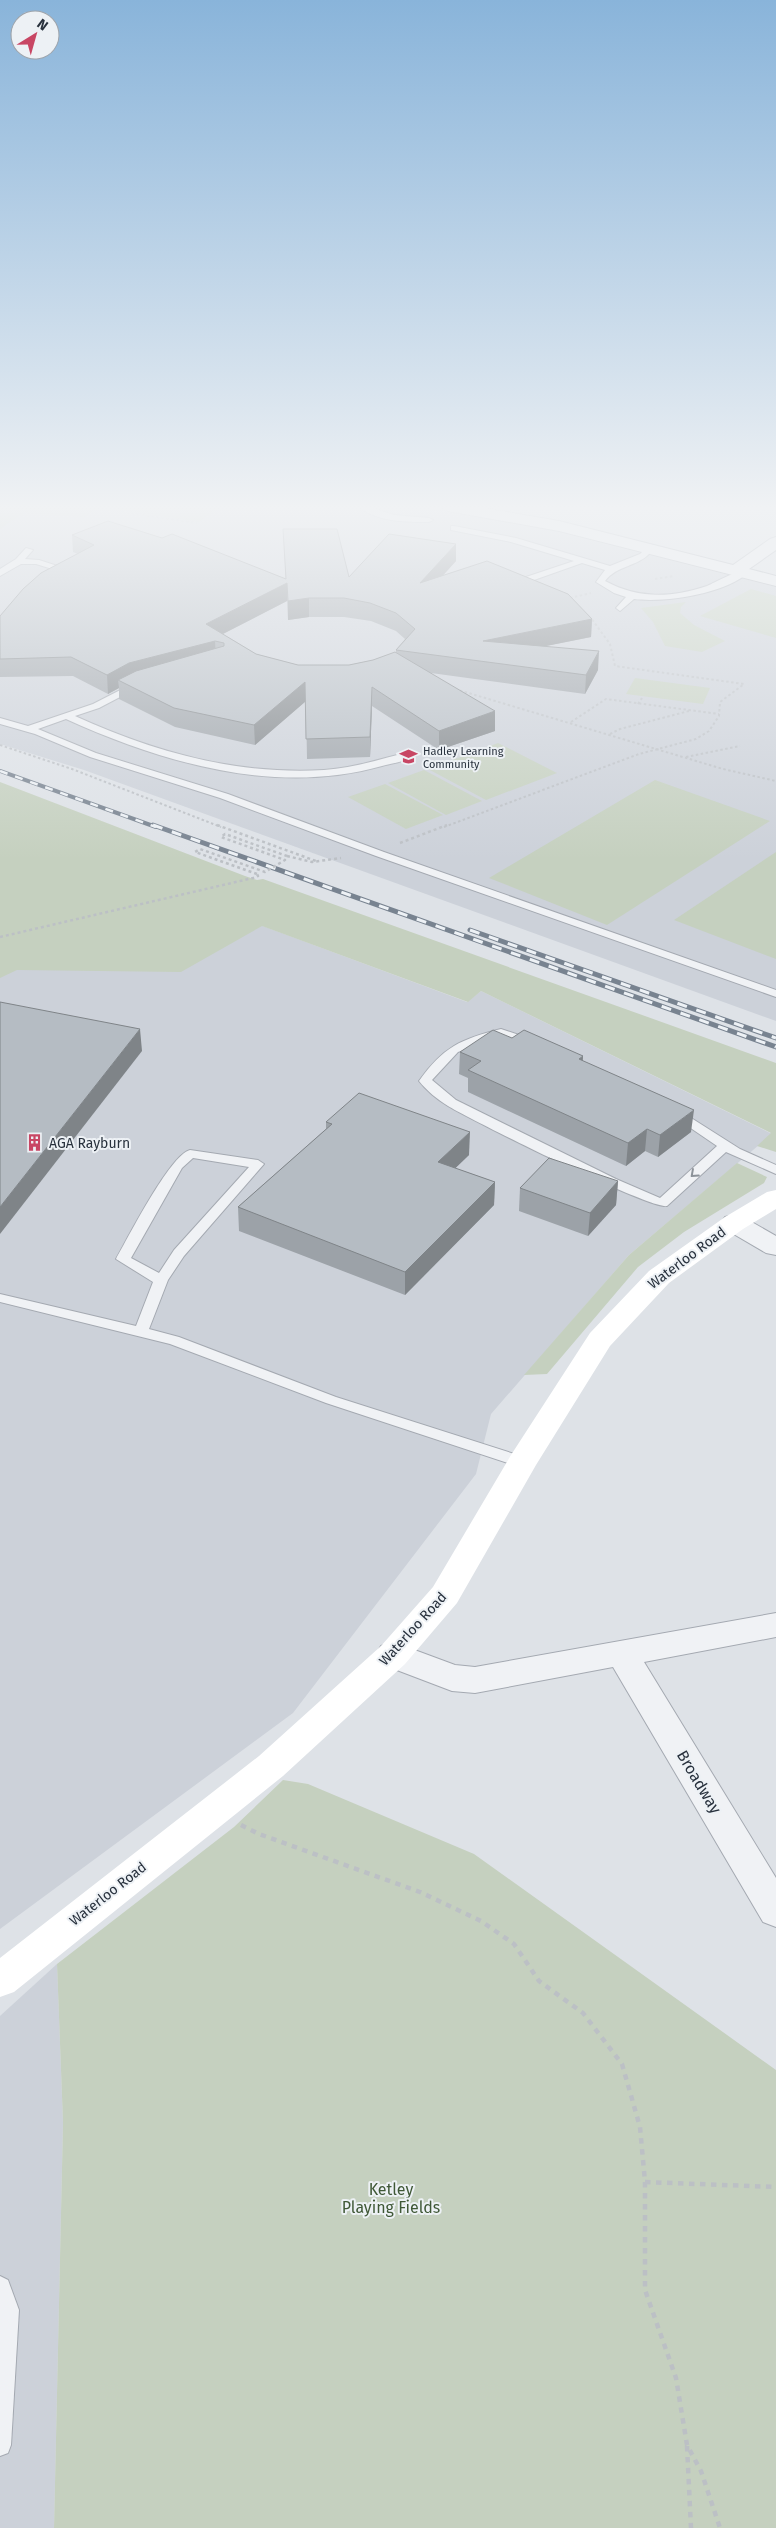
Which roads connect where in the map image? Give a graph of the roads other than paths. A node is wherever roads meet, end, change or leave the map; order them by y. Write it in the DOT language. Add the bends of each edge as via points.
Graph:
graph roads {
  1 [pos="143,683"];
  2 [pos="66,716"];
  3 [pos="0,721"];
  4 [pos="28,729"];
  5 [pos="413,754"];
  6 [pos="185,761"];
  7 [pos="164,778"];
  8 [pos="776,994"];
  9 [pos="547,1049"];
  10 [pos="667,1107"];
  11 [pos="726,1145"];
  12 [pos="776,1170"];
  13 [pos="776,1198"];
  14 [pos="662,1203"];
  15 [pos="734,1223"];
  16 [pos="776,1247"];
  17 [pos="161,1280"];
  18 [pos="0,1298"];
  19 [pos="141,1332"];
  20 [pos="522,1462"];
  21 [pos="776,1625"];
  22 [pos="621,1652"];
  23 [pos="393,1655"];
  24 [pos="776,1911"];
  25 [pos="0,1980"];
  26 [pos="0,2287"];
  27 [pos="0,2445"];
  1 -- 2 [label="lane" via="96,706"];
  2 -- 4 [label="lane"];
  2 -- 6 [label="lane" via="127,744"];
  3 -- 4 [label="lane"];
  4 -- 7 [label="lane"];
  5 -- 6 [label="lane" via="382,766 310,775"];
  6 -- 7 [label="lane"];
  7 -- 8 [label="lane" via="224,796"];
  9 -- 14 [label="lane" via="501,1033 454,1049 425,1081 452,1103 611,1182"];
  10 -- 11 [label="lane"];
  11 -- 12 [label="lane"];
  11 -- 14 [label="lane, one-way"];
  13 -- 15 [label="street, Waterloo Road"];
  15 -- 16 [label="street"];
  15 -- 20 [label="street, Waterloo Road" via="659,1277 631,1305 600,1340"];
  17 -- 17 [label="lane" via="179,1253 258,1164 190,1154 177,1166 123,1259"];
  17 -- 19 [label="lane"];
  18 -- 19 [label="lane"];
  19 -- 20 [label="lane" via="174,1340 332,1400"];
  20 -- 23 [label="street, Waterloo Road" via="445,1594"];
  21 -- 22 [label="street"];
  22 -- 23 [label="street" via="475,1680 452,1678"];
  22 -- 24 [label="street, Broadway"];
  23 -- 25 [label="street, Waterloo Road" via="271,1766"];
  26 -- 27 [label="lane" via="8,2310"];
}
